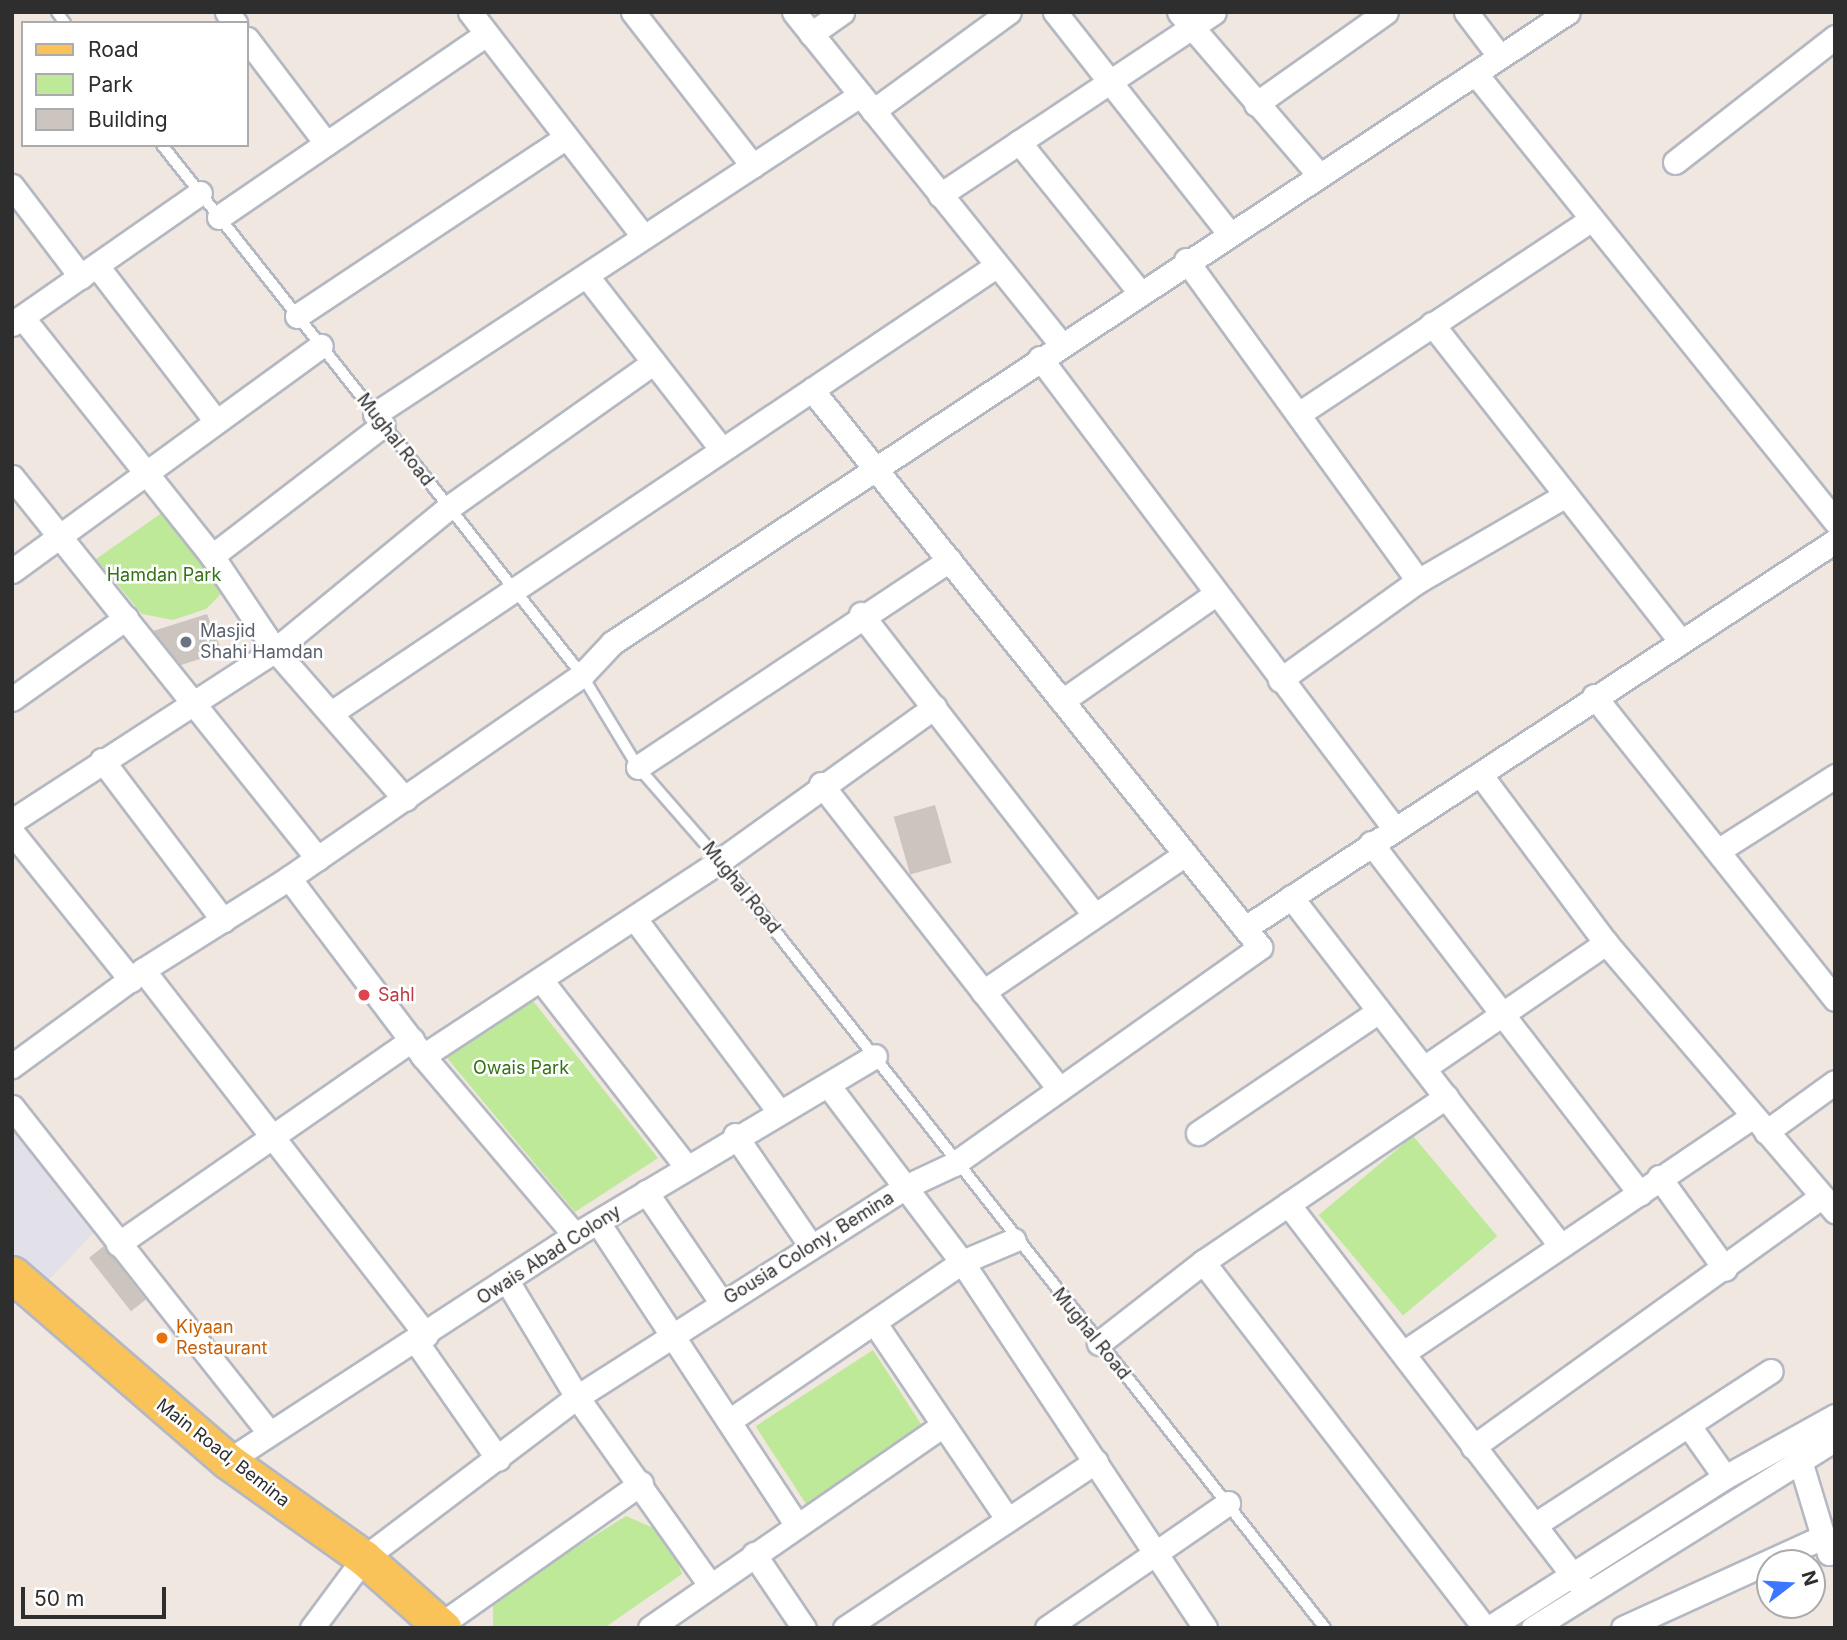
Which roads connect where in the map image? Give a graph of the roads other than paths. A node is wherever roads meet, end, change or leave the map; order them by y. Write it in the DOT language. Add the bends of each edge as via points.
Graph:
graph roads {
  1 [pos="470,12"];
  2 [pos="633,12"];
  3 [pos="794,12"];
  4 [pos="842,12"];
  5 [pos="1009,12"];
  6 [pos="1055,12"];
  7 [pos="1214,12"];
  8 [pos="1386,12"];
  9 [pos="1466,12"];
  10 [pos="1568,12"];
  11 [pos="1541,19"];
  12 [pos="1184,21"];
  13 [pos="486,34"];
  14 [pos="811,34"];
  15 [pos="1835,37"];
  16 [pos="248,40"];
  17 [pos="1500,57"];
  18 [pos="1475,73"];
  19 [pos="1110,81"];
  20 [pos="866,103"];
  21 [pos="1256,104"];
  22 [pos="566,137"];
  23 [pos="1019,142"];
  24 [pos="326,143"];
  25 [pos="164,147"];
  26 [pos="1675,162"];
  27 [pos="753,166"];
  28 [pos="1319,175"];
  29 [pos="12,186"];
  30 [pos="200,192"];
  31 [pos="940,195"];
  32 [pos="219,217"];
  33 [pos="1589,221"];
  34 [pos="1230,234"];
  35 [pos="643,236"];
  36 [pos="1186,260"];
  37 [pos="996,266"];
  38 [pos="89,271"];
  39 [pos="589,279"];
  40 [pos="1139,291"];
  41 [pos="297,316"];
  42 [pos="17,321"];
  43 [pos="1432,324"];
  44 [pos="1060,343"];
  45 [pos="321,346"];
  46 [pos="1040,358"];
  47 [pos="654,362"];
  48 [pos="811,390"];
  49 [pos="1300,413"];
  50 [pos="379,419"];
  51 [pos="216,421"];
  52 [pos="720,447"];
  53 [pos="872,467"];
  54 [pos="144,472"];
  55 [pos="12,477"];
  56 [pos="1566,495"];
  57 [pos="448,508"];
  58 [pos="1835,521"];
  59 [pos="60,536"];
  60 [pos="1835,541"];
  61 [pos="212,556"];
  62 [pos="948,561"];
  63 [pos="12,571"];
  64 [pos="1418,581"];
  65 [pos="514,590"];
  66 [pos="1214,595"];
  67 [pos="861,614"];
  68 [pos="126,618"];
  69 [pos="1679,639"];
  70 [pos="275,650"];
  71 [pos="582,675"];
  72 [pos="1280,680"];
  73 [pos="1594,696"];
  74 [pos="12,699"];
  75 [pos="191,699"];
  76 [pos="1062,701"];
  77 [pos="934,708"];
  78 [pos="334,711"];
  79 [pos="102,760"];
  80 [pos="638,767"];
  81 [pos="1480,774"];
  82 [pos="1835,776"];
  83 [pos="821,784"];
  84 [pos="405,799"];
  85 [pos="12,821"];
  86 [pos="1394,828"];
  87 [pos="12,832"];
  88 [pos="1371,844"];
  89 [pos="1719,850"];
  90 [pos="1185,854"];
  91 [pos="318,859"];
  92 [pos="720,861"];
  93 [pos="289,878"];
  94 [pos="1291,897"];
  95 [pos="1093,913"];
  96 [pos="635,919"];
  97 [pos="223,920"];
  98 [pos="1245,928"];
  99 [pos="1606,943"];
  100 [pos="137,975"];
  101 [pos="541,980"];
  102 [pos="983,992"];
  103 [pos="1835,999"];
  104 [pos="1379,1012"];
  105 [pos="1503,1016"];
  106 [pos="418,1048"];
  107 [pos="875,1056"];
  108 [pos="12,1066"];
  109 [pos="1424,1068"];
  110 [pos="1835,1082"];
  111 [pos="828,1085"];
  112 [pos="1058,1087"];
  113 [pos="1446,1097"];
  114 [pos="12,1107"];
  115 [pos="777,1109"];
  116 [pos="1758,1125"];
  117 [pos="1198,1133"];
  118 [pos="735,1135"];
  119 [pos="268,1136"];
  120 [pos="954,1164"];
  121 [pos="686,1166"];
  122 [pos="1659,1177"];
  123 [pos="907,1186"];
  124 [pos="646,1192"];
  125 [pos="1640,1194"];
  126 [pos="1288,1204"];
  127 [pos="1827,1204"];
  128 [pos="598,1224"];
  129 [pos="575,1235"];
  130 [pos="1014,1240"];
  131 [pos="118,1244"];
  132 [pos="1559,1244"];
  133 [pos="811,1246"];
  134 [pos="962,1262"];
  135 [pos="1203,1262"];
  136 [pos="1725,1269"];
  137 [pos="12,1274"];
  138 [pos="507,1281"];
  139 [pos="721,1302"];
  140 [pos="876,1325"];
  141 [pos="671,1333"];
  142 [pos="420,1338"];
  143 [pos="1099,1343"];
  144 [pos="1406,1351"];
  145 [pos="1771,1371"];
  146 [pos="577,1397"];
  147 [pos="1835,1416"];
  148 [pos="729,1421"];
  149 [pos="943,1425"];
  150 [pos="1689,1426"];
  151 [pos="269,1432"];
  152 [pos="1835,1439"];
  153 [pos="1473,1447"];
  154 [pos="1796,1448"];
  155 [pos="498,1459"];
  156 [pos="228,1461"];
  157 [pos="1096,1461"];
  158 [pos="1725,1477"];
  159 [pos="641,1483"];
  160 [pos="1228,1503"];
  161 [pos="1007,1520"];
  162 [pos="1536,1524"];
  163 [pos="797,1525"];
  164 [pos="1830,1550"];
  165 [pos="1156,1551"];
  166 [pos="754,1554"];
  167 [pos="364,1558"];
  168 [pos="1580,1584"];
  169 [pos="710,1585"];
  170 [pos="1072,1621"];
  171 [pos="855,1625"];
  172 [pos="442,1626"];
  173 [pos="312,1628"];
  174 [pos="650,1628"];
  175 [pos="804,1628"];
  176 [pos="1047,1628"];
  177 [pos="1205,1628"];
  178 [pos="1325,1628"];
  179 [pos="1487,1628"];
  180 [pos="1533,1628"];
  181 [pos="1623,1628"];
  1 -- 13 [label="street"];
  2 -- 27 [label="street"];
  3 -- 14 [label="street"];
  4 -- 14 [label="street"];
  5 -- 20 [label="street"];
  6 -- 19 [label="street"];
  7 -- 12 [label="street"];
  8 -- 21 [label="street"];
  9 -- 17 [label="street"];
  10 -- 11 [label="street"];
  11 -- 17 [label="street"];
  12 -- 19 [label="street"];
  12 -- 21 [label="street"];
  13 -- 22 [label="street"];
  13 -- 24 [label="street"];
  14 -- 20 [label="street"];
  15 -- 26 [label="street"];
  16 -- 24 [label="street"];
  17 -- 18 [label="street"];
  18 -- 28 [label="street"];
  18 -- 33 [label="street"];
  19 -- 23 [label="street"];
  19 -- 34 [label="street"];
  20 -- 27 [label="street"];
  20 -- 31 [label="street"];
  21 -- 28 [label="street"];
  22 -- 35 [label="street"];
  22 -- 41 [label="street"];
  23 -- 31 [label="street"];
  23 -- 40 [label="street"];
  24 -- 32 [label="street"];
  25 -- 30 [label="lane, Mughal Road"];
  27 -- 35 [label="street"];
  28 -- 34 [label="street"];
  29 -- 38 [label="street"];
  30 -- 32 [label="lane, Mughal Road"];
  30 -- 38 [label="street"];
  31 -- 37 [label="street"];
  32 -- 41 [label="lane, Mughal Road"];
  33 -- 43 [label="street"];
  33 -- 58 [label="street"];
  34 -- 36 [label="street"];
  35 -- 39 [label="street"];
  36 -- 40 [label="street"];
  36 -- 49 [label="street"];
  37 -- 44 [label="street"];
  37 -- 48 [label="street"];
  38 -- 42 [label="street"];
  38 -- 51 [label="street"];
  39 -- 47 [label="street"];
  39 -- 50 [label="street"];
  40 -- 44 [label="street"];
  41 -- 45 [label="lane, Mughal Road"];
  42 -- 54 [label="street"];
  43 -- 49 [label="street"];
  43 -- 56 [label="street"];
  44 -- 46 [label="street"];
  45 -- 50 [label="lane, Mughal Road"];
  45 -- 51 [label="street"];
  46 -- 53 [label="street"];
  46 -- 66 [label="street"];
  47 -- 52 [label="street"];
  47 -- 57 [label="street"];
  48 -- 52 [label="street"];
  48 -- 53 [label="street"];
  49 -- 64 [label="street"];
  50 -- 57 [label="lane, Mughal Road"];
  50 -- 61 [label="street"];
  51 -- 54 [label="street"];
  52 -- 65 [label="street"];
  53 -- 62 [label="street"];
  53 -- 71 [label="street" via="612,643"];
  54 -- 59 [label="street"];
  54 -- 61 [label="street"];
  55 -- 59 [label="street"];
  56 -- 64 [label="street"];
  56 -- 69 [label="street"];
  57 -- 65 [label="lane, Mughal Road"];
  57 -- 70 [label="street"];
  59 -- 63 [label="street"];
  59 -- 68 [label="street"];
  60 -- 69 [label="street"];
  61 -- 70 [label="street"];
  62 -- 67 [label="street"];
  62 -- 76 [label="street"];
  64 -- 72 [label="street"];
  65 -- 71 [label="lane, Mughal Road"];
  65 -- 78 [label="street"];
  66 -- 72 [label="street"];
  66 -- 76 [label="street"];
  67 -- 77 [label="street"];
  67 -- 80 [label="street"];
  68 -- 74 [label="street"];
  68 -- 75 [label="street"];
  69 -- 73 [label="street"];
  70 -- 75 [label="street"];
  70 -- 78 [label="street"];
  71 -- 80 [label="lane, Mughal Road"];
  71 -- 84 [label="street"];
  72 -- 86 [label="street"];
  73 -- 81 [label="street"];
  73 -- 89 [label="street"];
  75 -- 79 [label="street"];
  75 -- 91 [label="street"];
  76 -- 90 [label="street"];
  77 -- 83 [label="street"];
  77 -- 95 [label="street"];
  78 -- 84 [label="street"];
  79 -- 85 [label="street"];
  79 -- 97 [label="street"];
  80 -- 92 [label="lane, Mughal Road"];
  81 -- 86 [label="street"];
  81 -- 99 [label="street"];
  82 -- 89 [label="street"];
  83 -- 92 [label="street"];
  83 -- 102 [label="street"];
  84 -- 91 [label="street"];
  86 -- 88 [label="street"];
  87 -- 100 [label="street"];
  88 -- 94 [label="street"];
  88 -- 105 [label="street"];
  89 -- 103 [label="street"];
  90 -- 95 [label="street"];
  90 -- 98 [label="street"];
  91 -- 93 [label="street"];
  92 -- 96 [label="street"];
  92 -- 107 [label="lane, Mughal Road"];
  93 -- 97 [label="street"];
  93 -- 106 [label="street"];
  94 -- 98 [label="street"];
  94 -- 104 [label="street"];
  95 -- 102 [label="street"];
  96 -- 101 [label="street"];
  96 -- 115 [label="street"];
  97 -- 100 [label="street"];
  98 -- 112 [label="street, Gousia Colony, Bemina" via="1260,947"];
  99 -- 105 [label="street"];
  99 -- 116 [label="street"];
  100 -- 108 [label="street"];
  100 -- 119 [label="street"];
  101 -- 106 [label="street"];
  101 -- 121 [label="street"];
  102 -- 112 [label="street"];
  104 -- 109 [label="street"];
  104 -- 117 [label="street"];
  105 -- 109 [label="street"];
  105 -- 125 [label="street"];
  106 -- 119 [label="street"];
  106 -- 129 [label="street"];
  107 -- 111 [label="street, Owais Abad Colony"];
  107 -- 120 [label="lane, Mughal Road"];
  109 -- 113 [label="street"];
  110 -- 116 [label="street"];
  111 -- 115 [label="street, Owais Abad Colony"];
  111 -- 123 [label="street"];
  112 -- 120 [label="street, Gousia Colony, Bemina"];
  113 -- 126 [label="street"];
  113 -- 132 [label="street"];
  114 -- 131 [label="street"];
  115 -- 118 [label="street, Owais Abad Colony"];
  116 -- 122 [label="street"];
  116 -- 127 [label="street"];
  118 -- 121 [label="street, Owais Abad Colony"];
  118 -- 133 [label="street"];
  119 -- 131 [label="street"];
  119 -- 142 [label="street"];
  120 -- 123 [label="street, Gousia Colony, Bemina"];
  120 -- 130 [label="lane, Mughal Road"];
  121 -- 124 [label="street, Owais Abad Colony"];
  122 -- 125 [label="street"];
  122 -- 136 [label="street"];
  123 -- 133 [label="street, Gousia Colony, Bemina"];
  123 -- 134 [label="street"];
  124 -- 128 [label="street, Owais Abad Colony"];
  124 -- 139 [label="street"];
  125 -- 132 [label="street"];
  126 -- 135 [label="street"];
  126 -- 144 [label="street"];
  127 -- 136 [label="street"];
  128 -- 129 [label="street, Owais Abad Colony"];
  128 -- 141 [label="street"];
  129 -- 138 [label="street, Owais Abad Colony"];
  130 -- 134 [label="street"];
  130 -- 143 [label="lane, Mughal Road"];
  131 -- 151 [label="street"];
  132 -- 144 [label="street"];
  133 -- 139 [label="street, Gousia Colony, Bemina"];
  134 -- 140 [label="street"];
  134 -- 157 [label="street"];
  135 -- 143 [label="street"];
  135 -- 179 [label="street"];
  136 -- 153 [label="street"];
  137 -- 156 [label="main road, Main Road, Bemina"];
  138 -- 142 [label="street, Owais Abad Colony"];
  138 -- 146 [label="street"];
  139 -- 141 [label="street, Gousia Colony, Bemina"];
  140 -- 148 [label="street"];
  140 -- 149 [label="street"];
  141 -- 146 [label="street, Gousia Colony, Bemina"];
  141 -- 148 [label="street"];
  142 -- 151 [label="street, Owais Abad Colony"];
  142 -- 155 [label="street"];
  143 -- 160 [label="lane, Mughal Road"];
  144 -- 153 [label="street"];
  145 -- 150 [label="street"];
  146 -- 155 [label="street, Gousia Colony, Bemina"];
  146 -- 159 [label="street"];
  147 -- 154 [label="street"];
  148 -- 163 [label="street"];
  149 -- 161 [label="street"];
  149 -- 163 [label="street"];
  150 -- 158 [label="street"];
  150 -- 162 [label="street"];
  151 -- 156 [label="street, Owais Abad Colony"];
  152 -- 154 [label="street"];
  153 -- 162 [label="street"];
  154 -- 158 [label="street"];
  154 -- 164 [label="street"];
  154 -- 168 [label="street"];
  155 -- 167 [label="street, Gousia Colony, Bemina"];
  156 -- 167 [label="main road, Main Road, Bemina"];
  157 -- 161 [label="street"];
  157 -- 165 [label="street"];
  158 -- 168 [label="street"];
  159 -- 169 [label="street"];
  159 -- 172 [label="street"];
  160 -- 165 [label="street"];
  160 -- 178 [label="lane, Mughal Road"];
  161 -- 171 [label="street"];
  162 -- 168 [label="street"];
  163 -- 166 [label="street"];
  164 -- 181 [label="street"];
  165 -- 170 [label="street"];
  165 -- 177 [label="street"];
  166 -- 169 [label="street"];
  166 -- 175 [label="street"];
  167 -- 172 [label="main road, Main Road, Bemina"];
  167 -- 173 [label="street, Gousia Colony, Bemina"];
  168 -- 179 [label="street"];
  168 -- 180 [label="street"];
  169 -- 174 [label="street"];
  170 -- 176 [label="street"];
}
